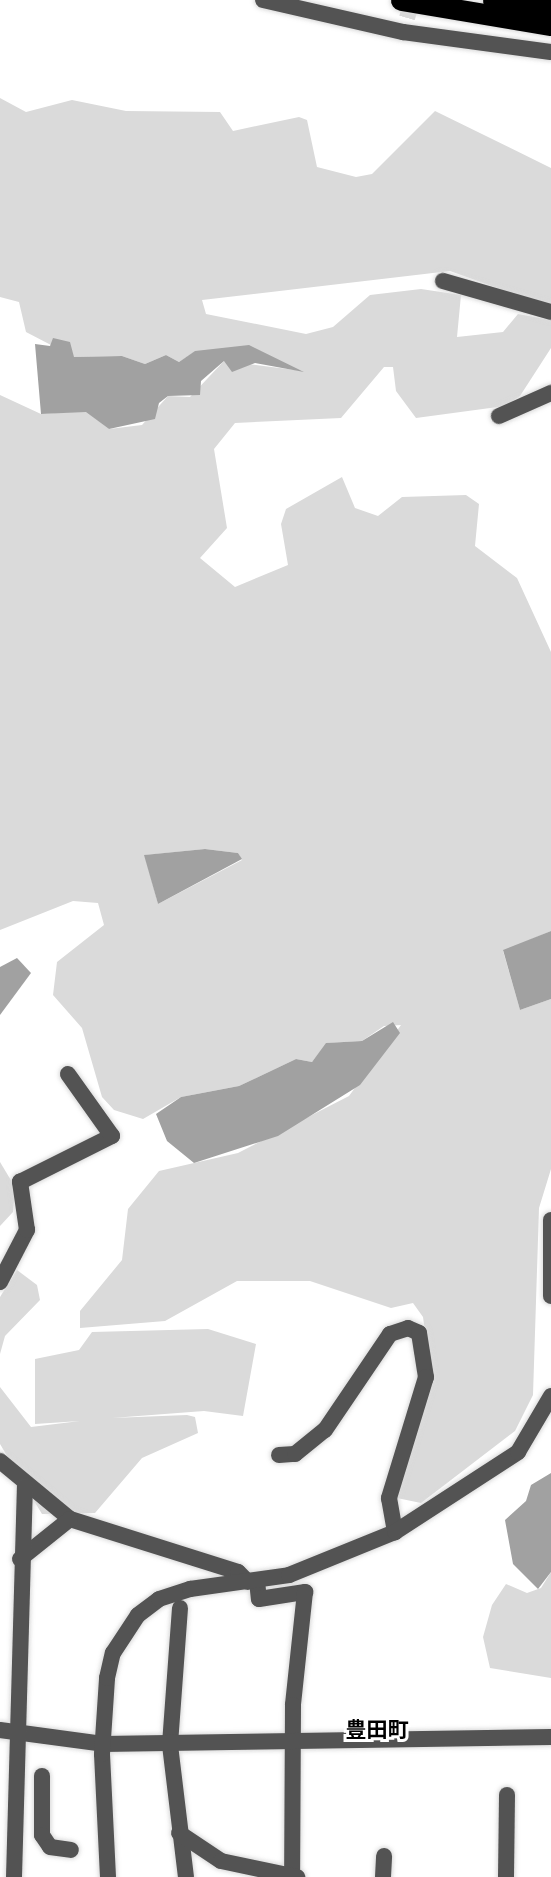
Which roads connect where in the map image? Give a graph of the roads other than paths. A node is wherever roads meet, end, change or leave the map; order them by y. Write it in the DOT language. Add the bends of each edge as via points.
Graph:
graph roads {
  1 [pos="262,0"];
  2 [pos="493,0"];
  3 [pos="551,9"];
  4 [pos="404,17"];
  5 [pos="551,24"];
  6 [pos="551,52"];
  7 [pos="443,281"];
  8 [pos="551,312"];
  9 [pos="551,393"];
  10 [pos="499,416"];
  11 [pos="68,1074"];
  12 [pos="551,1220"];
  13 [pos="0,1282"];
  14 [pos="551,1296"];
  15 [pos="551,1396"];
  16 [pos="279,1455"];
  17 [pos="0,1461"];
  18 [pos="25,1486"];
  19 [pos="69,1519"];
  20 [pos="395,1532"];
  21 [pos="20,1559"];
  22 [pos="253,1582"];
  23 [pos="180,1608"];
  24 [pos="5,1735"];
  25 [pos="551,1737"];
  26 [pos="292,1741"];
  27 [pos="170,1745"];
  28 [pos="102,1749"];
  29 [pos="42,1776"];
  30 [pos="507,1795"];
  31 [pos="179,1833"];
  32 [pos="14,1835"];
  33 [pos="42,1835"];
  34 [pos="71,1850"];
  35 [pos="384,1856"];
  36 [pos="295,1876"];
  37 [pos="14,1877"];
  38 [pos="108,1877"];
  39 [pos="186,1877"];
  40 [pos="383,1877"];
  41 [pos="506,1877"];
  1 -- 4 [label="street"];
  2 -- 3 [label="highway"];
  4 -- 5 [label="highway"];
  4 -- 6 [label="street"];
  7 -- 8 [label="street"];
  9 -- 10 [label="street"];
  11 -- 13 [label="street" via="112,1136 20,1182 27,1230"];
  12 -- 14 [label="street"];
  15 -- 20 [label="street" via="518,1452"];
  16 -- 20 [label="street" via="295,1454 325,1430 390,1334 408,1328 419,1333 426,1377 389,1498"];
  17 -- 18 [label="street"];
  18 -- 19 [label="street"];
  18 -- 21 [label="street"];
  19 -- 21 [label="street"];
  19 -- 22 [label="street" via="238,1572"];
  20 -- 22 [label="street" via="343,1558"];
  21 -- 24 [label="street"];
  22 -- 26 [label="street" via="259,1598 305,1592"];
  22 -- 28 [label="street" via="190,1589 159,1599 138,1615 113,1653"];
  23 -- 27 [label="street"];
  24 -- 28 [label="street"];
  24 -- 32 [label="street"];
  25 -- 26 [label="street"];
  26 -- 27 [label="street"];
  26 -- 36 [label="street"];
  27 -- 28 [label="street"];
  27 -- 31 [label="street"];
  28 -- 38 [label="street"];
  29 -- 33 [label="street"];
  30 -- 41 [label="street"];
  31 -- 36 [label="street" via="222,1861"];
  31 -- 39 [label="street"];
  32 -- 33 [label="street"];
  32 -- 37 [label="street"];
  33 -- 34 [label="street" via="50,1847"];
  35 -- 40 [label="street"];
}
